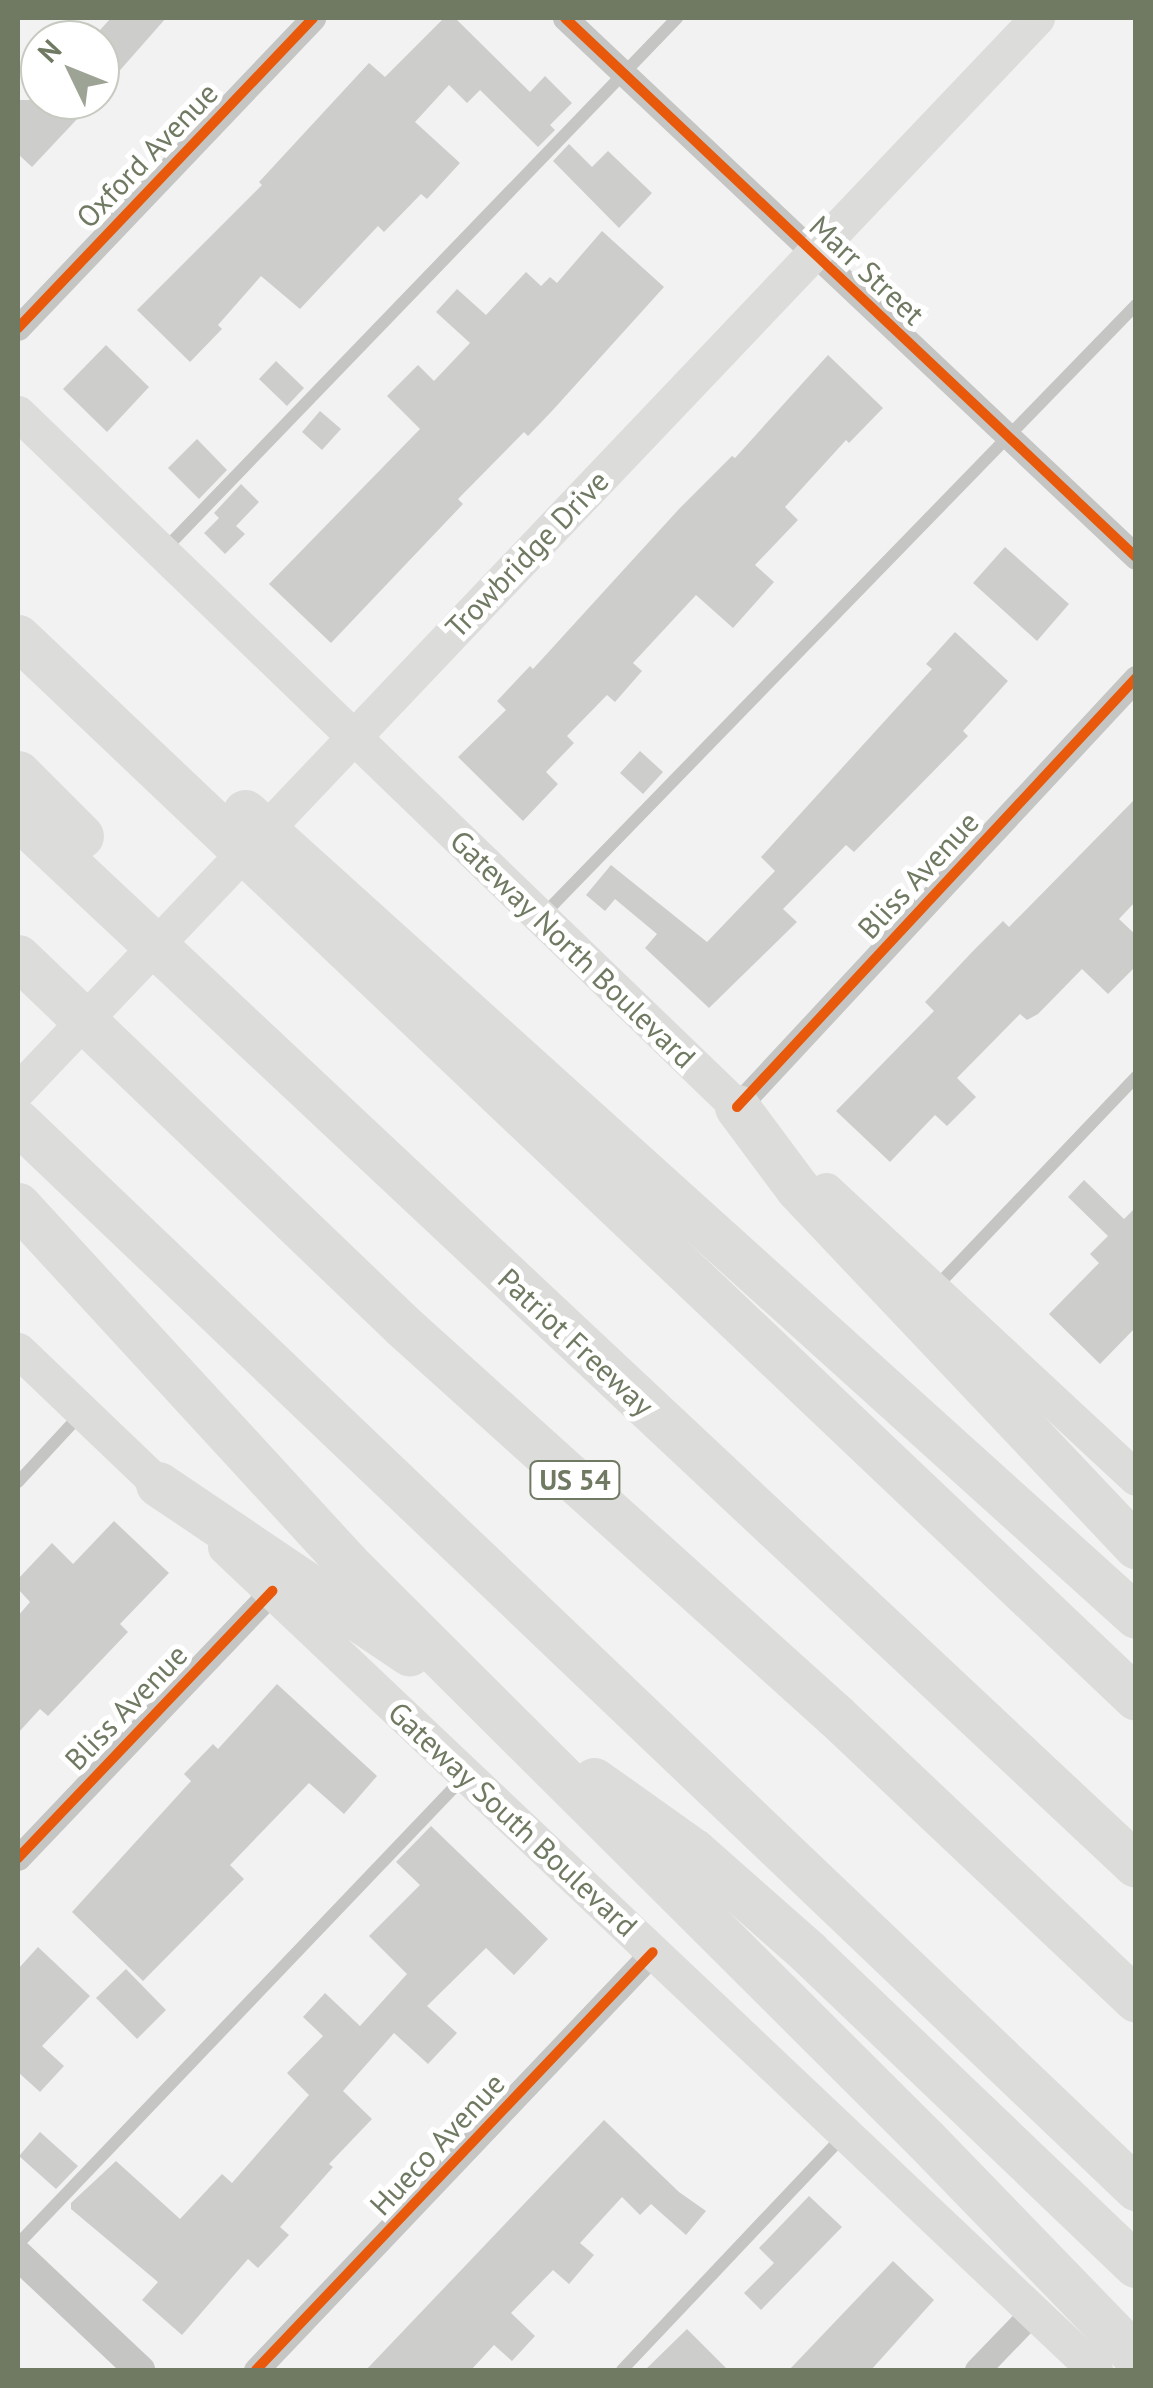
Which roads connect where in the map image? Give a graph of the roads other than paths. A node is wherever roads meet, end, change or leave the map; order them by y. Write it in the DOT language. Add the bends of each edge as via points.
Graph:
graph roads {
  1 [pos="313,18"];
  2 [pos="565,18"];
  3 [pos="677,18"];
  4 [pos="1037,18"];
  5 [pos="624,73"];
  6 [pos="813,254"];
  7 [pos="1136,305"];
  8 [pos="18,328"];
  9 [pos="18,413"];
  10 [pos="1008,438"];
  11 [pos="163,551"];
  12 [pos="1136,557"];
  13 [pos="18,637"];
  14 [pos="1136,678"];
  15 [pos="351,738"];
  16 [pos="134,747"];
  17 [pos="18,772"];
  18 [pos="18,817"];
  19 [pos="542,917"];
  20 [pos="18,956"];
  21 [pos="1136,1076"];
  22 [pos="18,1090"];
  23 [pos="737,1107"];
  24 [pos="18,1122"];
  25 [pos="394,1171"];
  26 [pos="18,1205"];
  27 [pos="933,1290"];
  28 [pos="18,1350"];
  29 [pos="83,1412"];
  30 [pos="1130,1461"];
  31 [pos="18,1482"];
  32 [pos="158,1484"];
  33 [pos="1136,1547"];
  34 [pos="272,1591"];
  35 [pos="1136,1616"];
  36 [pos="1136,1698"];
  37 [pos="466,1775"];
  38 [pos="18,1858"];
  39 [pos="1136,1866"];
  40 [pos="653,1952"];
  41 [pos="1136,2000"];
  42 [pos="844,2134"];
  43 [pos="1136,2188"];
  44 [pos="18,2244"];
  45 [pos="18,2255"];
  46 [pos="1136,2264"];
  47 [pos="1032,2312"];
  48 [pos="1136,2357"];
  49 [pos="140,2370"];
  50 [pos="256,2370"];
  51 [pos="622,2370"];
  52 [pos="978,2370"];
  53 [pos="1095,2370"];
  1 -- 8 [label="street, Oxford Avenue"];
  2 -- 5 [label="street, Marr Street"];
  3 -- 5 [label="lane"];
  4 -- 6 [label="main road, Trowbridge Drive"];
  5 -- 6 [label="street, Marr Street"];
  5 -- 11 [label="lane"];
  6 -- 10 [label="street, Marr Street"];
  6 -- 15 [label="main road, Trowbridge Drive"];
  7 -- 10 [label="lane"];
  9 -- 11 [label="main road, Gateway North Boulevard"];
  10 -- 12 [label="street, Marr Street"];
  10 -- 19 [label="lane"];
  11 -- 15 [label="main road, Gateway North Boulevard"];
  13 -- 16 [label="highway"];
  14 -- 23 [label="street, Bliss Avenue"];
  15 -- 19 [label="main road, Gateway North Boulevard"];
  15 -- 22 [label="main road, Trowbridge Drive"];
  16 -- 35 [label="highway" via="192,764"];
  16 -- 36 [label="highway"];
  17 -- 25 [label="highway" via="354,1098"];
  18 -- 25 [label="highway, Patriot Freeway"];
  19 -- 23 [label="main road, Gateway North Boulevard"];
  20 -- 41 [label="highway, US 54" via="404,1326 836,1716"];
  21 -- 27 [label="lane"];
  23 -- 27 [label="main road, Gateway North Boulevard"];
  23 -- 33 [label="highway" via="798,1189"];
  24 -- 43 [label="highway"];
  25 -- 39 [label="highway, Patriot Freeway"];
  26 -- 48 [label="highway" via="347,1563"];
  27 -- 30 [label="main road, Gateway North Boulevard"];
  28 -- 29 [label="main road, Gateway South Boulevard"];
  29 -- 31 [label="lane"];
  29 -- 32 [label="main road, Gateway South Boulevard"];
  32 -- 34 [label="main road, Gateway South Boulevard"];
  32 -- 46 [label="highway" via="694,1852"];
  34 -- 37 [label="main road, Gateway South Boulevard"];
  34 -- 38 [label="street, Bliss Avenue"];
  37 -- 40 [label="main road, Gateway South Boulevard"];
  37 -- 44 [label="lane"];
  40 -- 42 [label="main road, Gateway South Boulevard"];
  40 -- 50 [label="street, Hueco Avenue"];
  42 -- 47 [label="main road, Gateway South Boulevard"];
  42 -- 51 [label="lane"];
  45 -- 49 [label="street"];
  47 -- 52 [label="street"];
  47 -- 53 [label="main road, Gateway South Boulevard"];
}
